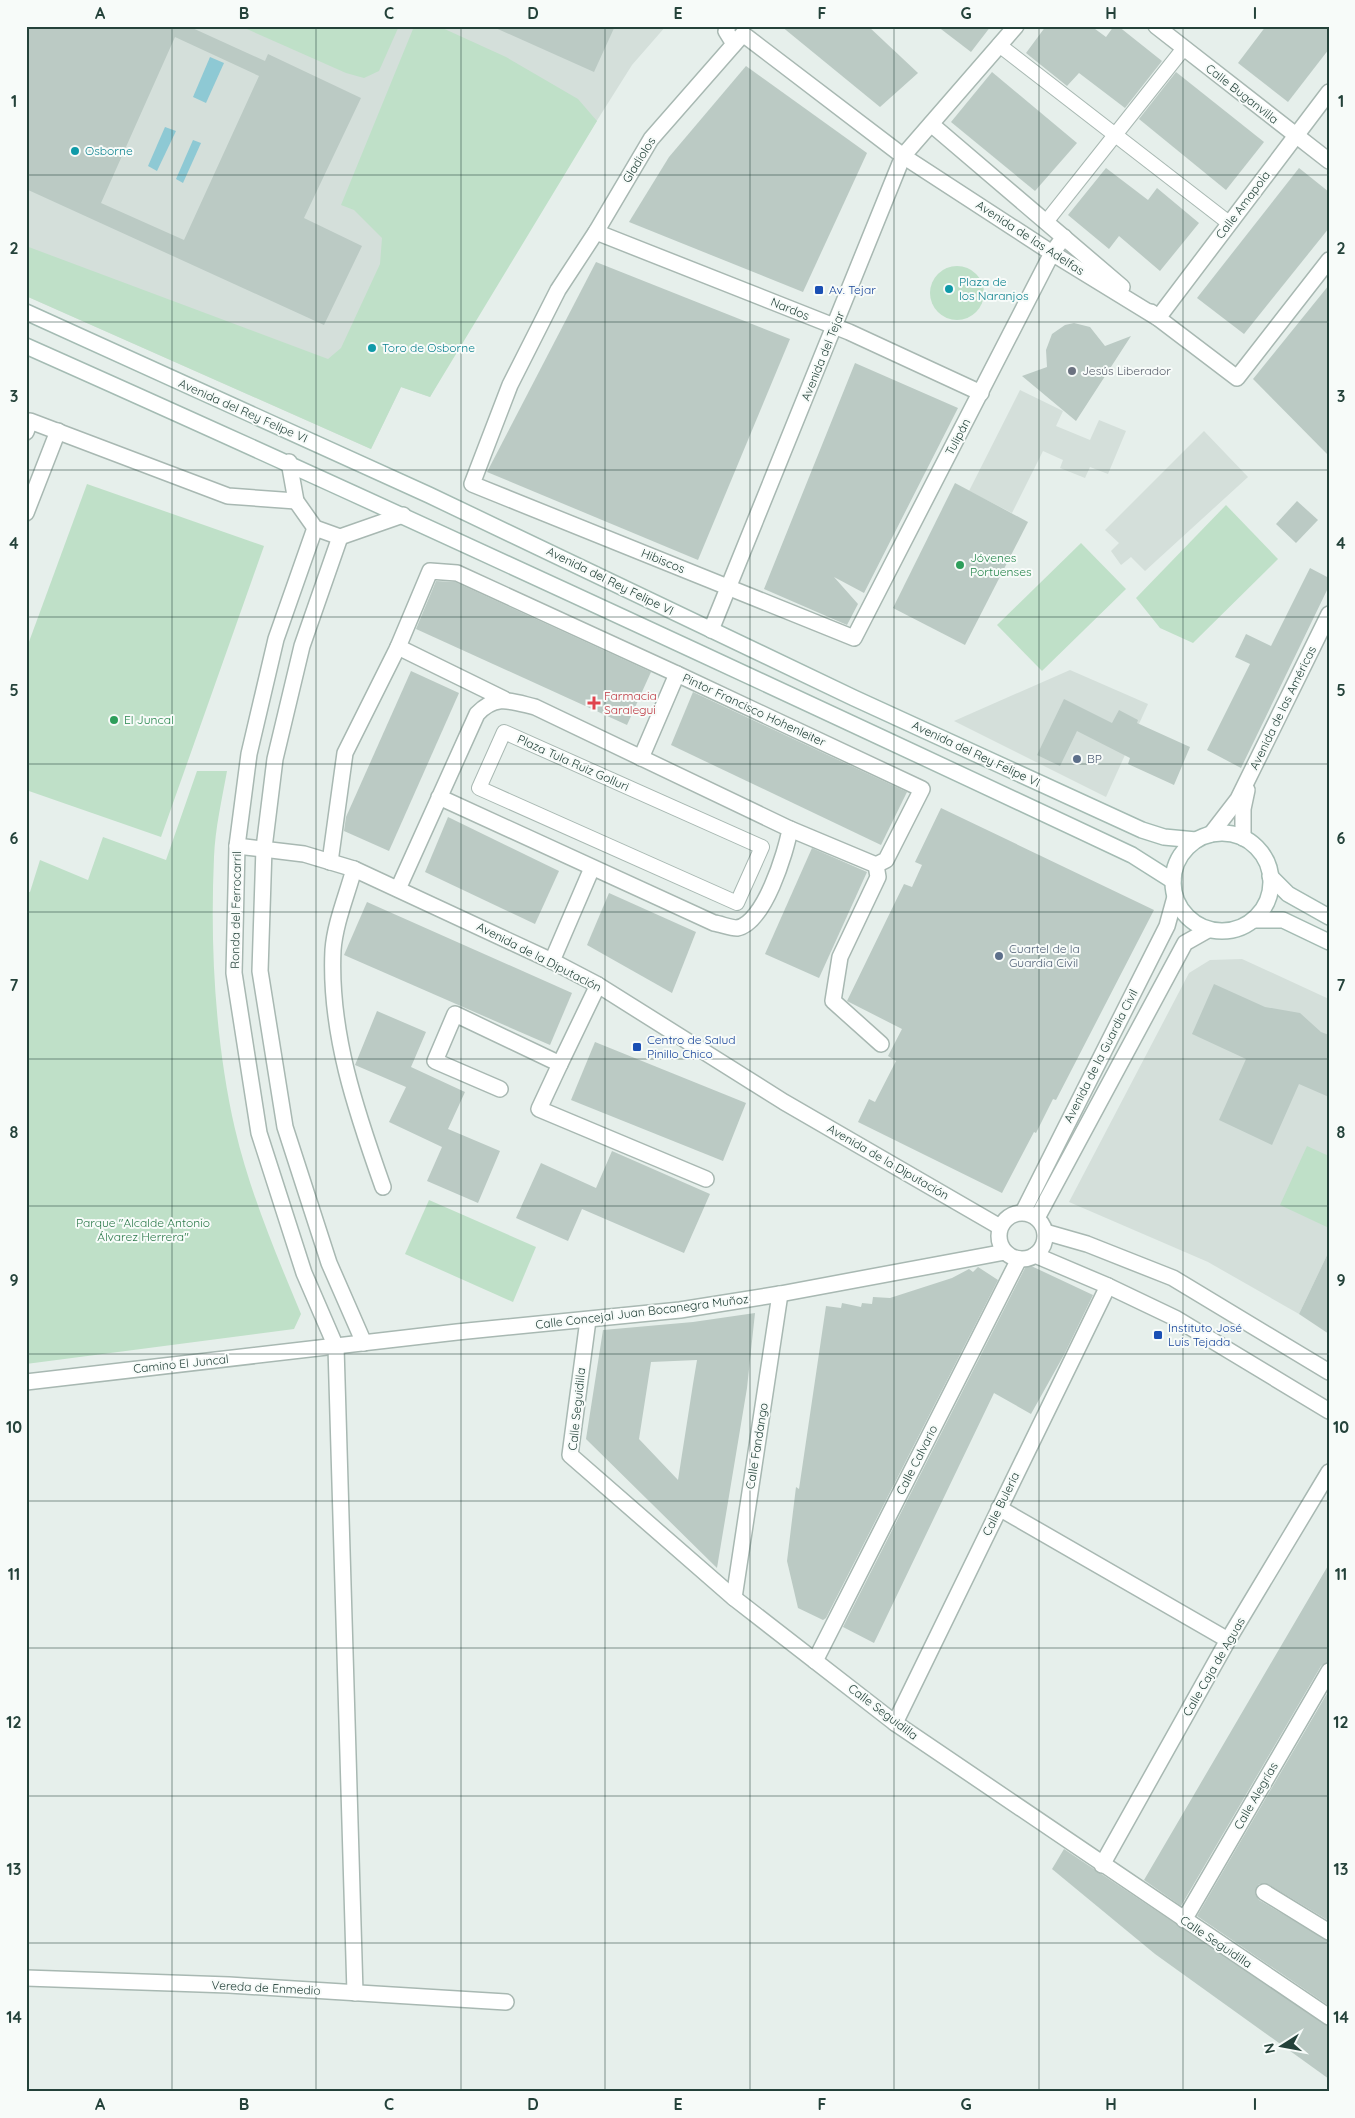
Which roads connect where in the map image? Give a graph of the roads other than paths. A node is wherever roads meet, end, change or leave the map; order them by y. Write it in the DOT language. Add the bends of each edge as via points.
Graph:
graph roads {
  1 [pos="728,26"];
  2 [pos="1016,26"];
  3 [pos="1156,26"];
  4 [pos="734,44"];
  5 [pos="999,45"];
  6 [pos="1184,48"];
  7 [pos="1329,92"];
  8 [pos="931,124"];
  9 [pos="1115,135"];
  10 [pos="1296,135"];
  11 [pos="903,156"];
  12 [pos="1329,161"];
  13 [pos="1046,222"];
  14 [pos="1229,223"];
  15 [pos="596,232"];
  16 [pos="1064,237"];
  17 [pos="1052,253"];
  18 [pos="1329,260"];
  19 [pos="26,312"];
  20 [pos="1158,318"];
  21 [pos="835,327"];
  22 [pos="26,346"];
  23 [pos="981,393"];
  24 [pos="28,427"];
  25 [pos="58,431"];
  26 [pos="288,462"];
  27 [pos="472,484"];
  28 [pos="296,502"];
  29 [pos="26,513"];
  30 [pos="403,515"];
  31 [pos="315,528"];
  32 [pos="340,537"];
  33 [pos="730,588"];
  34 [pos="1329,614"];
  35 [pos="711,630"];
  36 [pos="854,638"];
  37 [pos="398,647"];
  38 [pos="677,674"];
  39 [pos="504,699"];
  40 [pos="641,758"];
  41 [pos="1250,776"];
  42 [pos="439,797"];
  43 [pos="790,829"];
  44 [pos="1211,834"];
  45 [pos="1242,838"];
  46 [pos="1196,840"];
  47 [pos="237,846"];
  48 [pos="264,848"];
  49 [pos="330,862"];
  50 [pos="876,865"];
  51 [pos="592,868"];
  52 [pos="354,869"];
  53 [pos="1270,876"];
  54 [pos="1173,881"];
  55 [pos="398,889"];
  56 [pos="1175,897"];
  57 [pos="737,903"];
  58 [pos="1329,917"];
  59 [pos="1254,920"];
  60 [pos="1208,930"];
  61 [pos="1329,942"];
  62 [pos="552,961"];
  63 [pos="598,985"];
  64 [pos="881,1044"];
  65 [pos="560,1064"];
  66 [pos="500,1089"];
  67 [pos="706,1179"];
  68 [pos="384,1187"];
  69 [pos="1023,1212"];
  70 [pos="1037,1218"];
  71 [pos="1000,1227"];
  72 [pos="1045,1232"];
  73 [pos="1005,1252"];
  74 [pos="1035,1256"];
  75 [pos="1019,1259"];
  76 [pos="1108,1286"];
  77 [pos="780,1294"];
  78 [pos="588,1320"];
  79 [pos="364,1343"];
  80 [pos="336,1347"];
  81 [pos="1329,1372"];
  82 [pos="26,1382"];
  83 [pos="1329,1411"];
  84 [pos="1329,1472"];
  85 [pos="999,1508"];
  86 [pos="734,1598"];
  87 [pos="1228,1640"];
  88 [pos="815,1661"];
  89 [pos="1329,1671"];
  90 [pos="895,1722"];
  91 [pos="1102,1864"];
  92 [pos="1264,1892"];
  93 [pos="1184,1920"];
  94 [pos="1329,1932"];
  95 [pos="26,1978"];
  96 [pos="355,1993"];
  97 [pos="506,2002"];
  98 [pos="1329,2017"];
  1 -- 4 [label="street" via="726,31"];
  2 -- 5 [label="street, Avenida del Tejar"];
  3 -- 6 [label="street, Calle Buganvilla"];
  4 -- 11 [label="street" via="744,34"];
  4 -- 15 [label="street, Gladiolos" via="651,139"];
  5 -- 8 [label="street, Avenida del Tejar"];
  5 -- 9 [label="street"];
  6 -- 9 [label="street"];
  6 -- 10 [label="street, Calle Buganvilla"];
  7 -- 10 [label="street, Calle Amapola"];
  8 -- 11 [label="street, Avenida del Tejar"];
  8 -- 13 [label="street, Avenida de las Adelfas"];
  9 -- 13 [label="street"];
  9 -- 14 [label="street"];
  10 -- 12 [label="street, Calle Buganvilla"];
  10 -- 14 [label="street, Calle Amapola"];
  11 -- 17 [label="street, Avenida de las Adelfas"];
  11 -- 21 [label="street, Avenida del Tejar"];
  13 -- 16 [label="street, Avenida de las Adelfas"];
  14 -- 20 [label="street, Calle Amapola"];
  15 -- 21 [label="street, Nardos"];
  15 -- 27 [label="street, Gladiolos" via="558,290 510,385"];
  16 -- 17 [label="street, Tulipán"];
  16 -- 20 [label="street, Avenida de las Adelfas"];
  17 -- 20 [label="street, Avenida de las Adelfas"];
  17 -- 23 [label="street, Tulipán"];
  18 -- 20 [label="street, Avenida de las Adelfas" via="1237,378"];
  19 -- 35 [label="street, Avenida del Rey Felipe VI" via="428,495"];
  21 -- 23 [label="street, Nardos"];
  21 -- 33 [label="street, Avenida del Tejar"];
  22 -- 26 [label="street, Avenida del Rey Felipe VI"];
  23 -- 36 [label="street, Tulipán"];
  24 -- 25 [label="street"];
  25 -- 28 [label="street" via="228,496"];
  25 -- 29 [label="street"];
  26 -- 28 [label="street"];
  26 -- 30 [label="street, Avenida del Rey Felipe VI"];
  27 -- 33 [label="street, Hibiscos"];
  28 -- 31 [label="street"];
  30 -- 32 [label="street"];
  30 -- 54 [label="street, Avenida del Rey Felipe VI" via="1132,855"];
  31 -- 32 [label="street"];
  31 -- 47 [label="street, Ronda del Ferrocarril" via="274,648 249,754"];
  32 -- 48 [label="street, Ronda del Ferrocarril" via="302,646 275,759"];
  33 -- 35 [label="street, Avenida del Tejar"];
  33 -- 36 [label="street, Hibiscos"];
  34 -- 41 [label="street, Avenida de las Américas"];
  35 -- 46 [label="street, Avenida del Rey Felipe VI" via="1142,830 1164,837"];
  37 -- 38 [label="street" via="430,571 457,573"];
  37 -- 39 [label="street"];
  37 -- 49 [label="street" via="345,753"];
  38 -- 40 [label="street, Pintor Francisco Hohenleiter"];
  38 -- 50 [label="street, Pintor Francisco Hohenleiter" via="922,789 886,860"];
  39 -- 40 [label="street" via="535,707"];
  39 -- 42 [label="street" via="486,705 476,714"];
  40 -- 43 [label="street"];
  41 -- 44 [label="street, Avenida de las Américas" via="1238,799"];
  41 -- 45 [label="street, Avenida de las Américas" via="1243,809"];
  42 -- 51 [label="street"];
  42 -- 55 [label="street"];
  43 -- 50 [label="street"];
  43 -- 51 [label="street" via="786,854 762,904 749,923 736,928 714,923"];
  44 -- 45 [label="street" via="1227,833"];
  44 -- 46 [label="street"];
  45 -- 53 [label="street" via="1256,847 1266,860"];
  46 -- 54 [label="street" via="1176,865"];
  47 -- 48 [label="street, Avenida de la Diputación"];
  47 -- 80 [label="street, Ronda del Ferrocarril" via="234,973 259,1133 304,1273"];
  48 -- 49 [label="street, Avenida de la Diputación"];
  48 -- 79 [label="street, Ronda del Ferrocarril" via="260,971 285,1127 328,1263"];
  49 -- 52 [label="street, Avenida de la Diputación"];
  50 -- 64 [label="street" via="878,877 840,957 834,1000"];
  51 -- 62 [label="street"];
  52 -- 55 [label="street, Avenida de la Diputación"];
  52 -- 68 [label="street" via="333,949 335,1017 356,1111"];
  53 -- 58 [label="street" via="1288,894"];
  53 -- 59 [label="street" via="1270,892"];
  54 -- 56 [label="street"];
  55 -- 62 [label="street, Avenida de la Diputación"];
  56 -- 60 [label="street" via="1182,912"];
  56 -- 69 [label="street, Avenida de la Guardia Civil" via="1167,926"];
  57 -- 57 [label="street, Plaza Tula Ruiz Golluri" via="479,788 504,732 762,847"];
  59 -- 60 [label="street" via="1224,932"];
  59 -- 61 [label="street" via="1283,920"];
  60 -- 70 [label="street" via="1185,943"];
  62 -- 63 [label="street, Avenida de la Diputación"];
  63 -- 65 [label="street"];
  63 -- 71 [label="street, Avenida de la Diputación" via="784,1102"];
  65 -- 66 [label="street" via="455,1014 435,1061"];
  65 -- 67 [label="street" via="539,1110"];
  69 -- 70 [label="street"];
  69 -- 71 [label="street" via="1009,1216"];
  70 -- 72 [label="street"];
  71 -- 73 [label="street" via="998,1240"];
  72 -- 74 [label="street" via="1045,1241"];
  72 -- 81 [label="street" via="1087,1244 1173,1278"];
  73 -- 75 [label="street"];
  73 -- 77 [label="street, Calle Concejal Juan Bocanegra Muñoz"];
  74 -- 75 [label="street"];
  74 -- 76 [label="street"];
  75 -- 88 [label="street, Calle Calvario"];
  76 -- 83 [label="street" via="1175,1318"];
  76 -- 85 [label="street, Calle Bulería"];
  77 -- 78 [label="street, Calle Concejal Juan Bocanegra Muñoz"];
  77 -- 86 [label="street, Calle Fandango"];
  78 -- 79 [label="street, Calle Concejal Juan Bocanegra Muñoz"];
  78 -- 86 [label="street, Calle Seguidilla" via="570,1455"];
  79 -- 80 [label="street, Calle Concejal Juan Bocanegra Muñoz"];
  80 -- 82 [label="street, Camino El Juncal"];
  80 -- 96 [label="street"];
  84 -- 87 [label="street, Calle Caja de Aguas"];
  85 -- 87 [label="street"];
  85 -- 90 [label="street, Calle Bulería"];
  86 -- 88 [label="street, Calle Seguidilla"];
  87 -- 91 [label="street, Calle Caja de Aguas"];
  88 -- 90 [label="street, Calle Seguidilla"];
  89 -- 93 [label="street, Calle Alegrías"];
  90 -- 91 [label="street, Calle Seguidilla"];
  91 -- 93 [label="street, Calle Seguidilla"];
  92 -- 94 [label="street"];
  93 -- 98 [label="street, Calle Seguidilla"];
  95 -- 96 [label="street, Vereda de Enmedio"];
  96 -- 97 [label="street, Vereda de Enmedio"];
}
